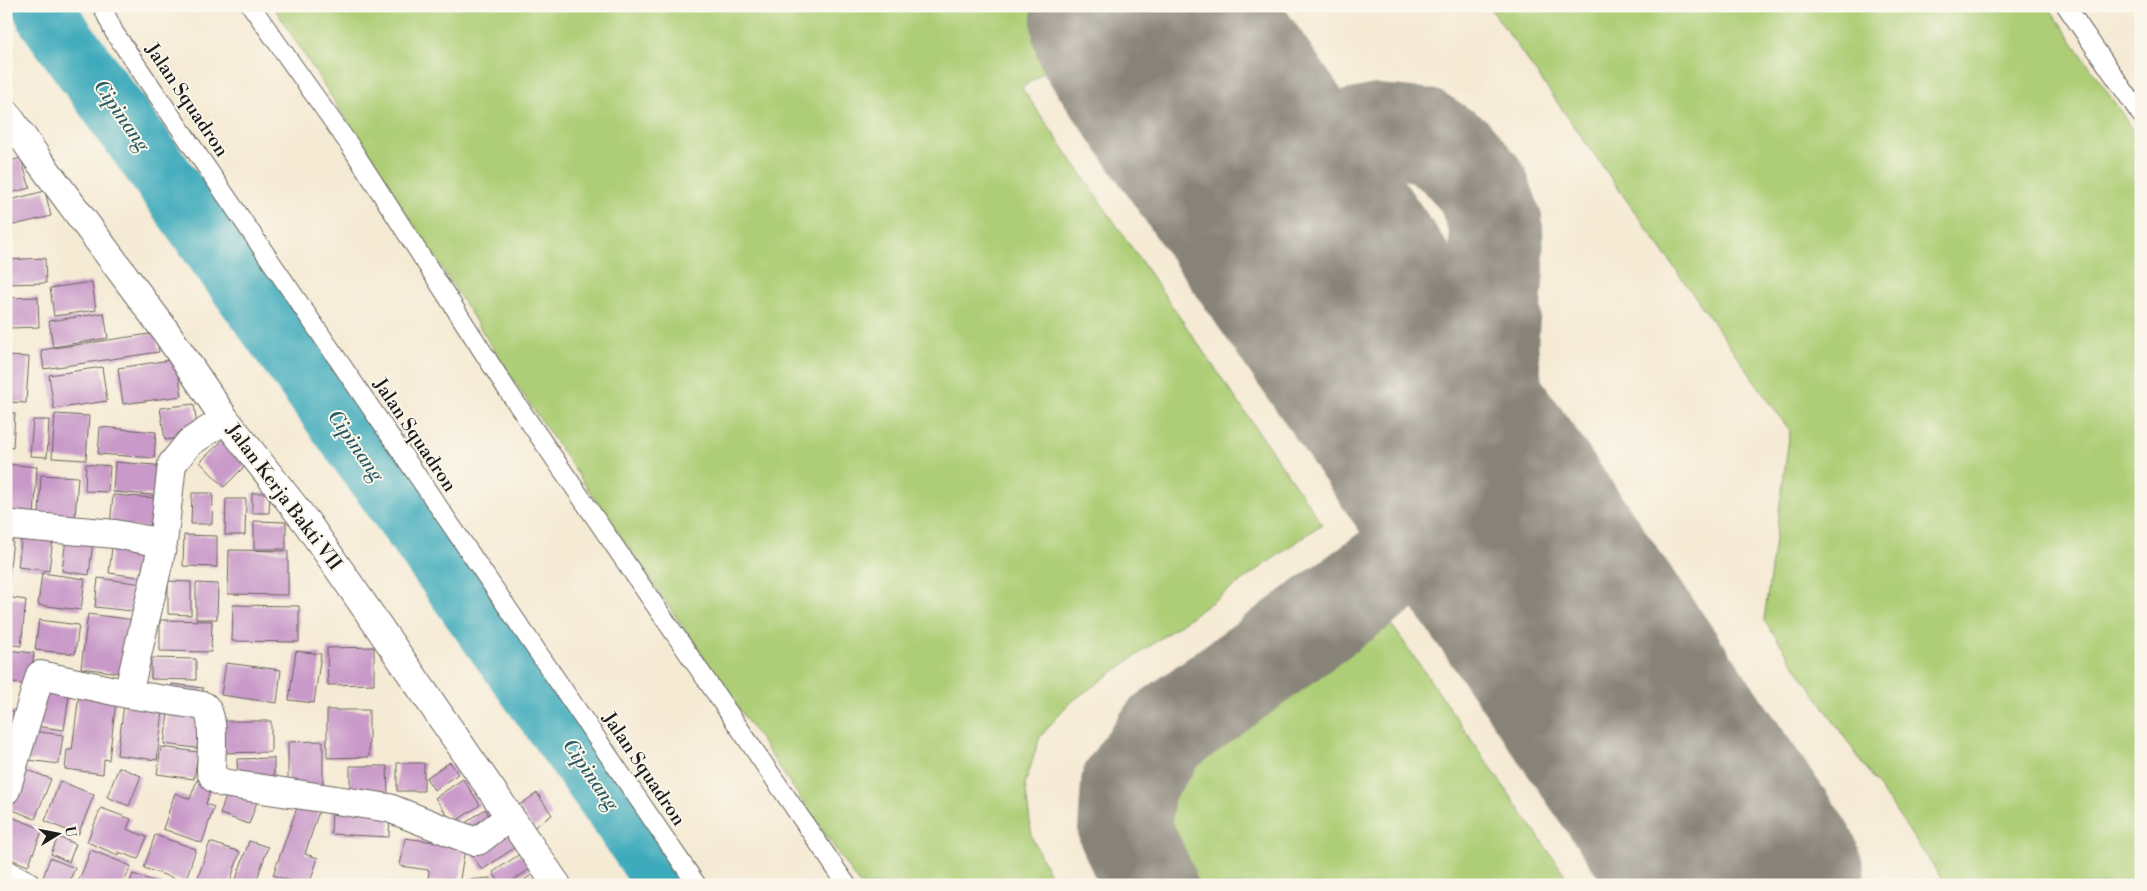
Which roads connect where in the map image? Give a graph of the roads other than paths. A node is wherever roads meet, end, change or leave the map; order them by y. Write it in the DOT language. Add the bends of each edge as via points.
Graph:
graph roads {
  1 [pos="102,6"];
  2 [pos="252,6"];
  3 [pos="2066,6"];
  4 [pos="6,113"];
  5 [pos="2141,115"];
  6 [pos="225,419"];
  7 [pos="6,527"];
  8 [pos="163,543"];
  9 [pos="128,694"];
  10 [pos="6,790"];
  11 [pos="510,817"];
  12 [pos="6,874"];
  13 [pos="26,885"];
  14 [pos="557,885"];
  15 [pos="697,885"];
  16 [pos="847,885"];
  1 -- 15 [label="lane, Jalan Squadron" via="114,32"];
  2 -- 16 [label="lane" via="351,147 508,391"];
  3 -- 5 [label="lane"];
  4 -- 6 [label="street, Jalan Kerja Bakti VII" via="164,329"];
  6 -- 8 [label="street" via="189,443 172,464"];
  6 -- 11 [label="street, Jalan Kerja Bakti VII" via="307,523"];
  7 -- 8 [label="street" via="115,534"];
  8 -- 9 [label="street"];
  9 -- 10 [label="street" via="40,675"];
  9 -- 11 [label="street" via="204,706 209,710 212,719 211,772 223,783 389,808 473,841 478,841"];
  11 -- 14 [label="street, Jalan Kerja Bakti VII"];
  12 -- 13 [label="street"];
}
